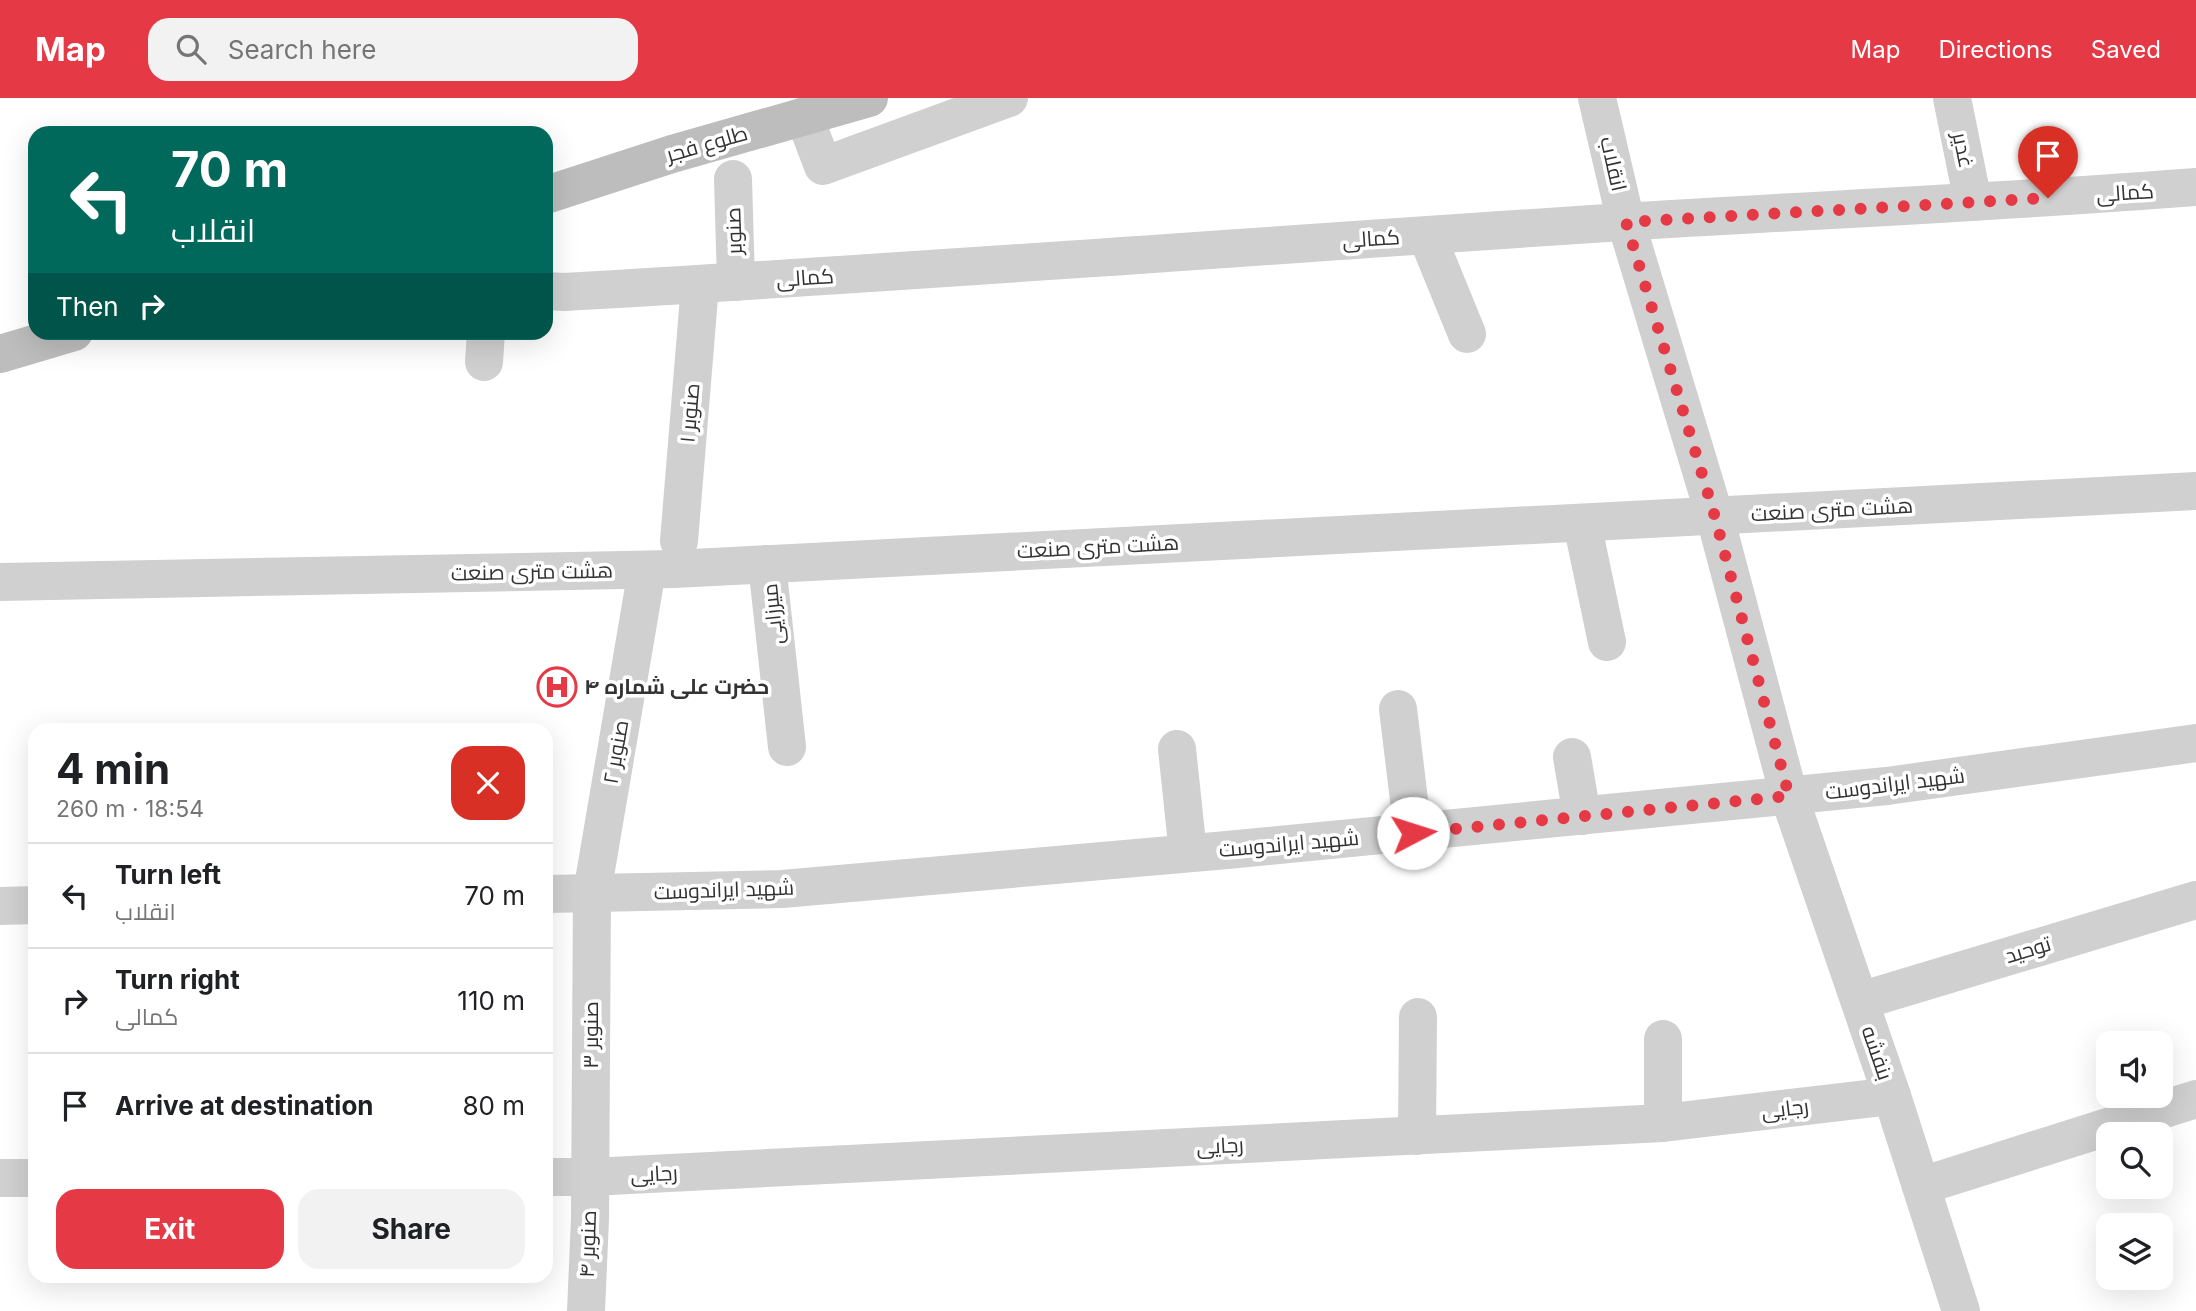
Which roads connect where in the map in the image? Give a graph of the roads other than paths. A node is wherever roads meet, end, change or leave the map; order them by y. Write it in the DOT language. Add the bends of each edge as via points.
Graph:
graph roads {
  1 [pos="869,98"];
  2 [pos="1009,98"];
  3 [pos="1597,98"];
  4 [pos="1952,98"];
  5 [pos="804,116"];
  6 [pos="733,179"];
  7 [pos="2196,187"];
  8 [pos="553,193"];
  9 [pos="1973,202"];
  10 [pos="1626,222"];
  11 [pos="1427,236"];
  12 [pos="718,284"];
  13 [pos="553,291"];
  14 [pos="1467,334"];
  15 [pos="47,340"];
  16 [pos="0,354"];
  17 [pos="2196,491"];
  18 [pos="1715,517"];
  19 [pos="1582,523"];
  20 [pos="679,541"];
  21 [pos="768,564"];
  22 [pos="647,570"];
  23 [pos="0,582"];
  24 [pos="1607,642"];
  25 [pos="1398,709"];
  26 [pos="2196,743"];
  27 [pos="787,747"];
  28 [pos="1177,749"];
  29 [pos="1572,757"];
  30 [pos="1789,796"];
  31 [pos="1582,816"];
  32 [pos="1413,833"];
  33 [pos="1188,853"];
  34 [pos="592,893"];
  35 [pos="553,894"];
  36 [pos="2196,900"];
  37 [pos="28,905"];
  38 [pos="0,906"];
  39 [pos="1860,1001"];
  40 [pos="1418,1017"];
  41 [pos="1663,1039"];
  42 [pos="1892,1096"];
  43 [pos="2196,1099"];
  44 [pos="1663,1123"];
  45 [pos="1417,1136"];
  46 [pos="553,1177"];
  47 [pos="590,1177"];
  48 [pos="0,1178"];
  49 [pos="28,1178"];
  50 [pos="1921,1186"];
  51 [pos="586,1311"];
  52 [pos="1961,1311"];
  1 -- 5 [label="street, طلوع فجر"];
  2 -- 5 [label="street" via="823,166"];
  3 -- 10 [label="street, انقلاب"];
  4 -- 9 [label="street, غدیر"];
  5 -- 8 [label="street, طلوع فجر"];
  6 -- 12 [label="street, صنوبر"];
  7 -- 9 [label="street, کمالی"];
  9 -- 10 [label="street, کمالی"];
  10 -- 11 [label="street, کمالی"];
  10 -- 18 [label="street, انقلاب"];
  11 -- 12 [label="street, کمالی"];
  11 -- 14 [label="street"];
  12 -- 13 [label="street, کمالی"];
  12 -- 20 [label="street, صنوبر ۱"];
  15 -- 16 [label="street"];
  17 -- 18 [label="street, هشت متری صنعت"];
  18 -- 19 [label="street, هشت متری صنعت"];
  18 -- 30 [label="street, انقلاب"];
  19 -- 21 [label="street, هشت متری صنعت"];
  19 -- 24 [label="street"];
  21 -- 22 [label="street, هشت متری صنعت"];
  21 -- 27 [label="street, میرزایی"];
  22 -- 23 [label="street, هشت متری صنعت"];
  22 -- 34 [label="street, صنوبر ۲"];
  25 -- 32 [label="street"];
  26 -- 30 [label="street, شهید ایراندوست"];
  28 -- 33 [label="street"];
  29 -- 31 [label="street"];
  30 -- 31 [label="street, شهید ایراندوست"];
  30 -- 39 [label="street, بنفشه"];
  31 -- 32 [label="street, شهید ایراندوست"];
  32 -- 33 [label="street, شهید ایراندوست"];
  33 -- 34 [label="street, شهید ایراندوست" via="782,889"];
  34 -- 35 [label="street, شهید ایراندوست"];
  34 -- 47 [label="street, صنوبر ۳"];
  36 -- 39 [label="street, توحید"];
  37 -- 38 [label="street"];
  39 -- 42 [label="street, بنفشه"];
  40 -- 45 [label="street"];
  41 -- 44 [label="street"];
  42 -- 44 [label="street, رجایی"];
  42 -- 50 [label="street, بنفشه"];
  43 -- 50 [label="street"];
  44 -- 45 [label="street, رجایی"];
  45 -- 47 [label="street, رجایی"];
  46 -- 47 [label="street, رجایی"];
  47 -- 51 [label="street, صنوبر ۴"];
  48 -- 49 [label="street"];
  50 -- 52 [label="street, بنفشه"];
}
